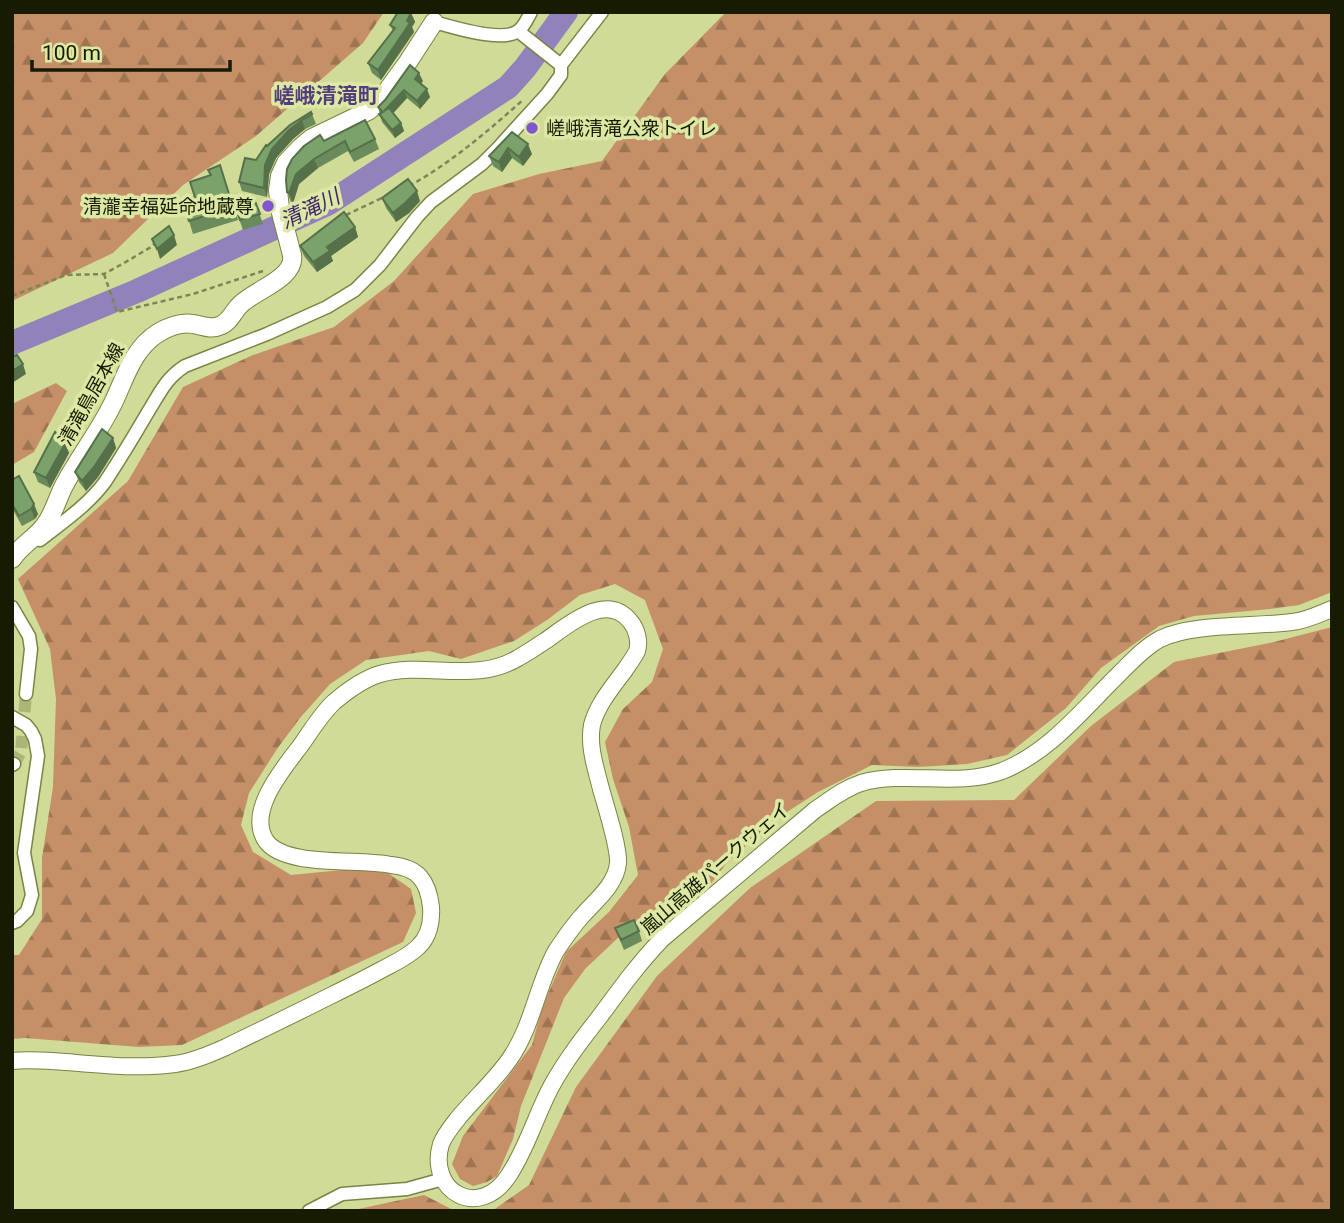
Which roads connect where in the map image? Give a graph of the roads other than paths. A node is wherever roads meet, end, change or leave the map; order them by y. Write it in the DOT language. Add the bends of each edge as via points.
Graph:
graph roads {
  1 [pos="531,12"];
  2 [pos="602,12"];
  3 [pos="434,22"];
  4 [pos="520,32"];
  5 [pos="560,64"];
  6 [pos="16,553"];
  7 [pos="12,607"];
  8 [pos="1332,609"];
  9 [pos="26,694"];
  10 [pos="12,717"];
  11 [pos="12,923"];
  12 [pos="12,1061"];
  13 [pos="443,1179"];
  14 [pos="309,1211"];
  1 -- 4 [label="street"];
  2 -- 5 [label="street"];
  3 -- 4 [label="street" via="473,33"];
  3 -- 6 [label="main road, 清滝鳥居本線, bridge" via="379,102 312,138 286,163 278,190 292,255 289,270 243,302 222,326 178,324 145,342 44,527"];
  4 -- 5 [label="street"];
  5 -- 6 [label="street" via="561,75 547,94 482,164 417,216 355,290 327,307 178,370 163,385 96,493 68,519"];
  7 -- 9 [label="street" via="29,636"];
  8 -- 13 [label="street, 嵐山高雄パークウェイ" via="1295,622 1179,632 1160,639 1045,746 1003,770 959,779 882,779 840,792 643,958 552,1085 500,1188 490,1196 460,1196"];
  10 -- 11 [label="street" via="31,731 38,756 24,853 32,895 27,911"];
  12 -- 13 [label="street" via="180,1064 366,979 422,944 432,915 429,893 420,876 405,867 377,862 303,859 282,854 267,843 260,815 279,775 330,706 374,675 505,666 592,611 620,612 632,622 638,649 591,728 618,861 614,878 554,955 528,1027 510,1059 447,1133 440,1148"];
  13 -- 14 [label="street" via="407,1189 342,1194"];
}
